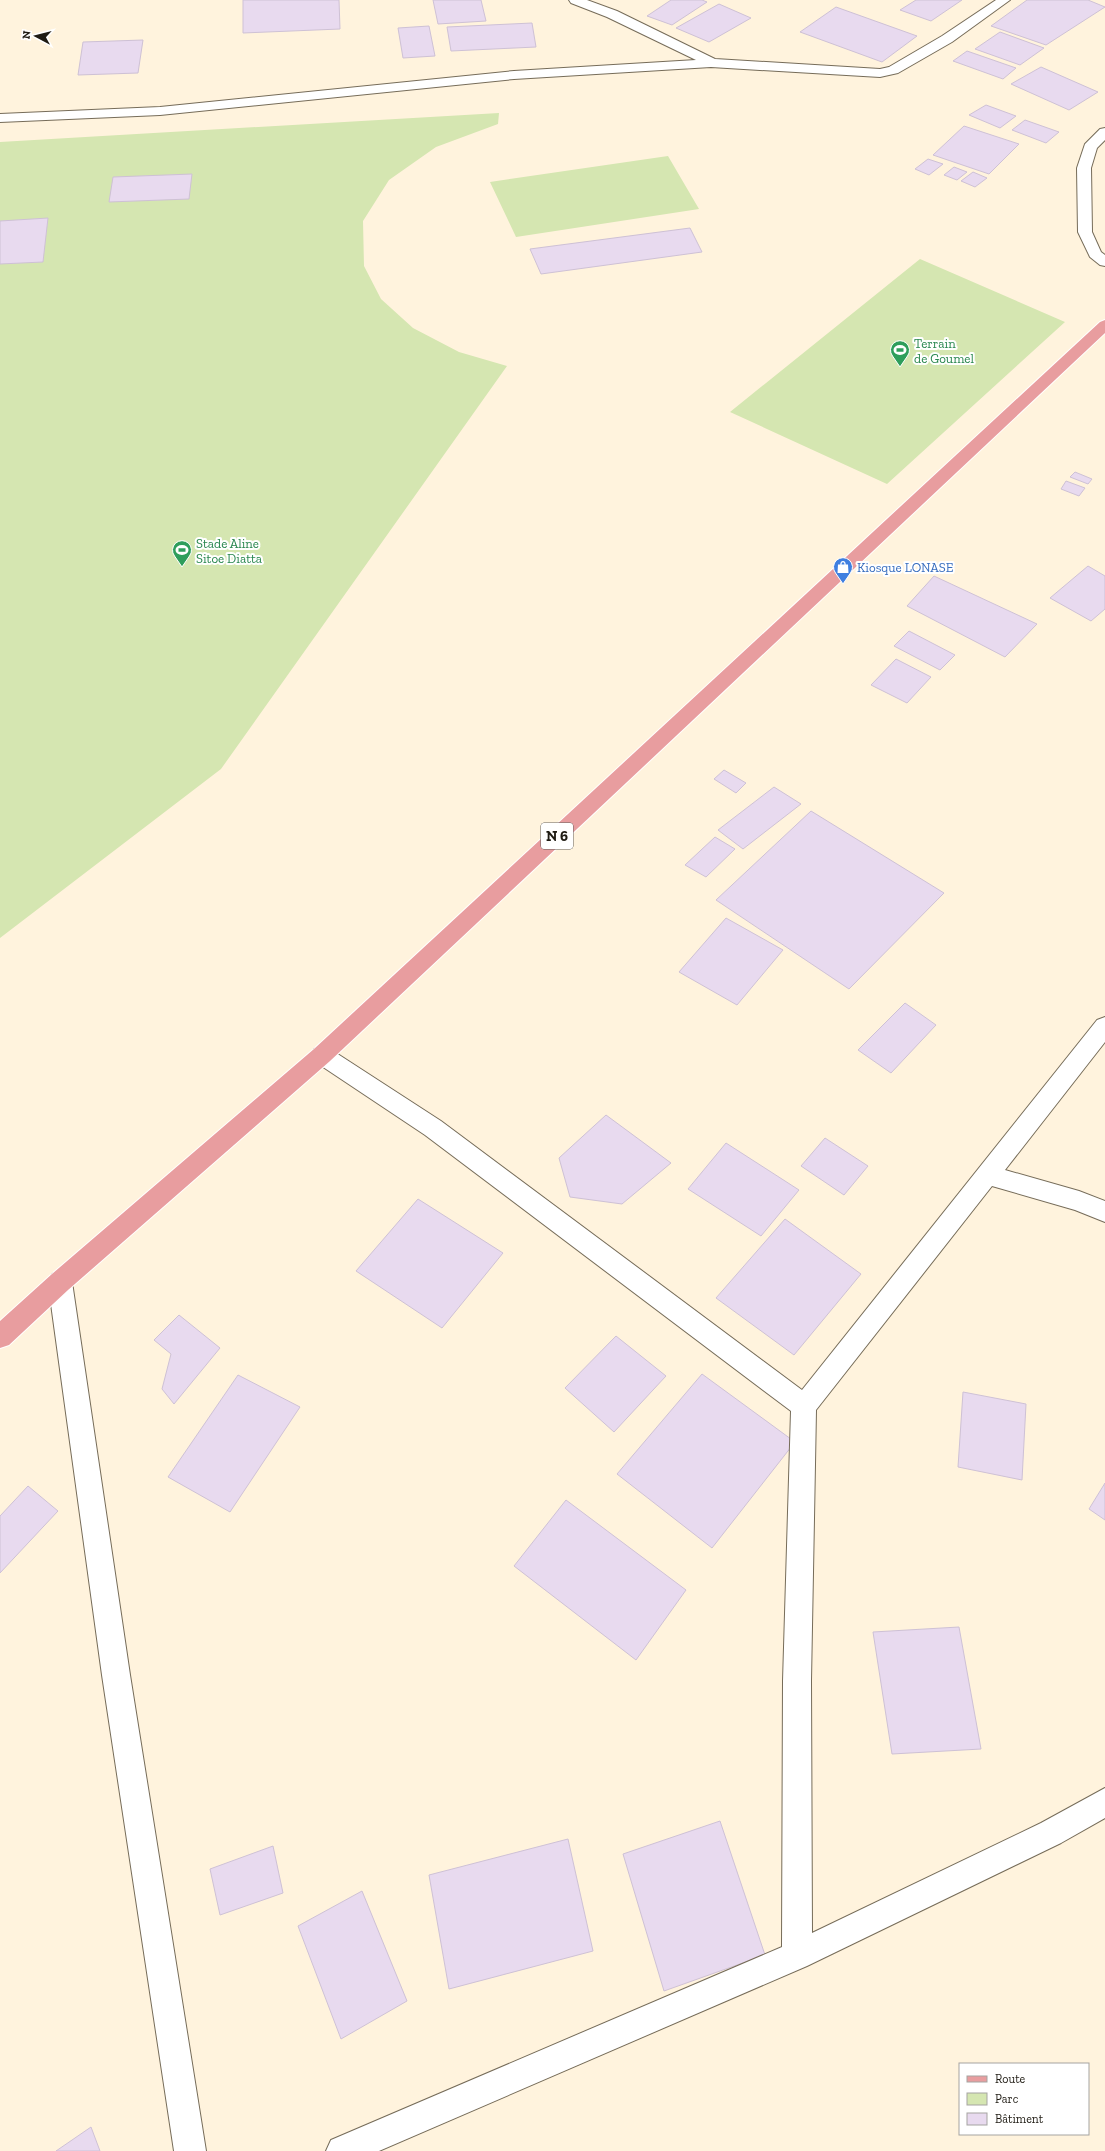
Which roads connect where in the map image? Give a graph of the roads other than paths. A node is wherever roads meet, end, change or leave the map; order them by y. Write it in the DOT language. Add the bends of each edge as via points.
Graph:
graph roads {
  1 [pos="575,0"];
  2 [pos="1004,0"];
  3 [pos="711,63"];
  4 [pos="0,118"];
  5 [pos="1105,132"];
  6 [pos="1105,262"];
  7 [pos="1105,325"];
  8 [pos="1105,1026"];
  9 [pos="322,1056"];
  10 [pos="988,1175"];
  11 [pos="1105,1212"];
  12 [pos="60,1282"];
  13 [pos="0,1338"];
  14 [pos="804,1406"];
  15 [pos="1105,1802"];
  16 [pos="797,1956"];
  17 [pos="190,2151"];
  18 [pos="342,2151"];
  1 -- 3 [label="street" via="612,14"];
  2 -- 3 [label="street" via="947,39 887,72 872,74"];
  3 -- 4 [label="street" via="514,74 160,111"];
  5 -- 6 [label="street" via="1090,147 1084,168 1085,232 1095,254"];
  7 -- 9 [label="main road, N 6"];
  8 -- 10 [label="street"];
  9 -- 12 [label="main road, N 6"];
  9 -- 14 [label="street" via="434,1128"];
  10 -- 11 [label="street" via="1079,1201"];
  10 -- 14 [label="street"];
  12 -- 13 [label="main road, N 6"];
  12 -- 17 [label="street" via="116,1675"];
  14 -- 16 [label="street" via="797,1681"];
  15 -- 16 [label="street" via="1044,1836"];
  16 -- 18 [label="street"];
}
